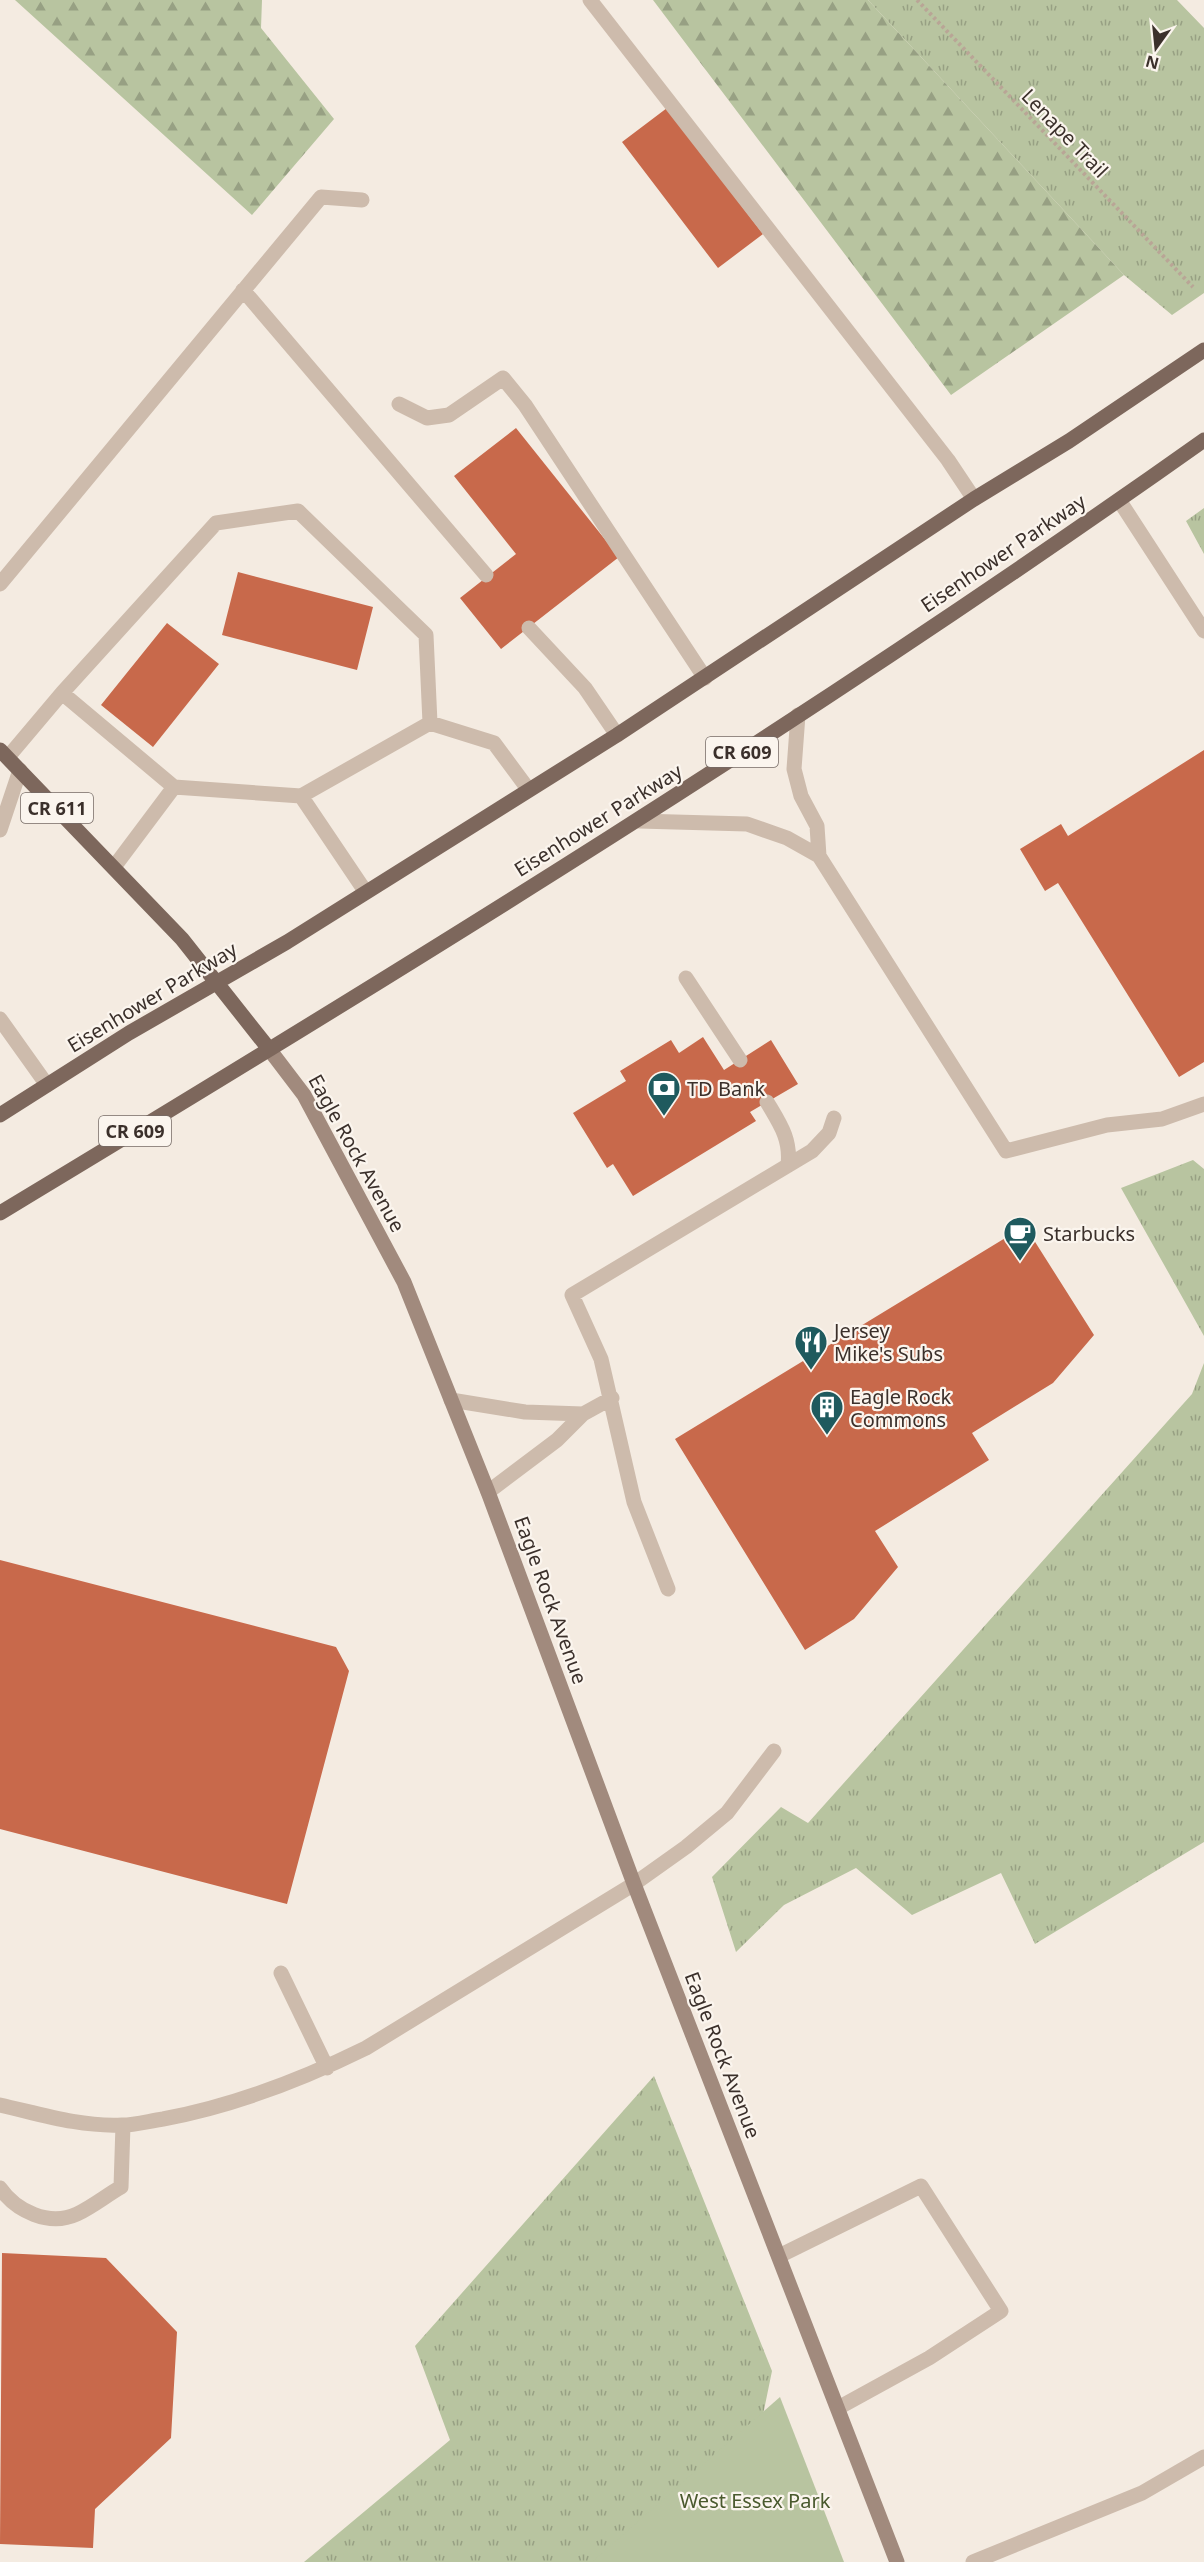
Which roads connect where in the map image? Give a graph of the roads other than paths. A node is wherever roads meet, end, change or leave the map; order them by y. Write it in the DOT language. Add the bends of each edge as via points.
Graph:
graph roads {
  1 [pos="590,0"];
  2 [pos="362,200"];
  3 [pos="243,290"];
  4 [pos="1204,350"];
  5 [pos="399,404"];
  6 [pos="1204,440"];
  7 [pos="974,500"];
  8 [pos="1119,501"];
  9 [pos="486,575"];
  10 [pos="0,584"];
  11 [pos="529,628"];
  12 [pos="1204,631"];
  13 [pos="705,678"];
  14 [pos="62,693"];
  15 [pos="798,715"];
  16 [pos="430,723"];
  17 [pos="616,735"];
  18 [pos="4,754"];
  19 [pos="20,770"];
  20 [pos="174,787"];
  21 [pos="528,789"];
  22 [pos="301,796"];
  23 [pos="639,820"];
  24 [pos="0,830"];
  25 [pos="819,856"];
  26 [pos="114,867"];
  27 [pos="365,891"];
  28 [pos="686,978"];
  29 [pos="218,981"];
  30 [pos="0,1019"];
  31 [pos="269,1049"];
  32 [pos="740,1060"];
  33 [pos="47,1085"];
  34 [pos="767,1102"];
  35 [pos="1204,1104"];
  36 [pos="0,1115"];
  37 [pos="834,1118"];
  38 [pos="788,1165"];
  39 [pos="0,1213"];
  40 [pos="612,1398"];
  41 [pos="451,1400"];
  42 [pos="583,1414"];
  43 [pos="488,1491"];
  44 [pos="668,1589"];
  45 [pos="774,1751"];
  46 [pos="634,1884"];
  47 [pos="281,1973"];
  48 [pos="327,2068"];
  49 [pos="0,2105"];
  50 [pos="123,2126"];
  51 [pos="0,2188"];
  52 [pos="779,2256"];
  53 [pos="838,2408"];
  54 [pos="1204,2457"];
  55 [pos="897,2562"];
  56 [pos="973,2562"];
  1 -- 7 [label="lane" via="948,460"];
  2 -- 3 [label="lane" via="321,197"];
  3 -- 9 [label="lane"];
  3 -- 10 [label="lane"];
  4 -- 7 [label="main road, Eisenhower Parkway"];
  5 -- 13 [label="lane" via="427,418 449,415 503,378 525,405"];
  6 -- 8 [label="main road, Eisenhower Parkway / CR 609"];
  7 -- 13 [label="main road, Eisenhower Parkway"];
  8 -- 12 [label="lane"];
  8 -- 15 [label="main road, Eisenhower Parkway / CR 609"];
  11 -- 17 [label="lane" via="585,688"];
  13 -- 17 [label="main road, Eisenhower Parkway"];
  14 -- 16 [label="lane" via="216,523 298,511 426,635"];
  14 -- 18 [label="lane"];
  14 -- 20 [label="lane"];
  15 -- 23 [label="main road, Eisenhower Parkway / CR 609"];
  15 -- 25 [label="lane" via="794,769 801,796 817,826"];
  16 -- 21 [label="lane" via="494,743"];
  16 -- 22 [label="lane"];
  17 -- 21 [label="main road, Eisenhower Parkway"];
  18 -- 19 [label="main road, Eagle Rock Avenue / CR 611"];
  19 -- 24 [label="lane"];
  19 -- 26 [label="main road, Eagle Rock Avenue / CR 611"];
  20 -- 22 [label="lane"];
  20 -- 26 [label="lane"];
  21 -- 27 [label="main road, Eisenhower Parkway"];
  22 -- 27 [label="lane"];
  23 -- 25 [label="lane" via="747,824 787,838"];
  23 -- 31 [label="main road, Eisenhower Parkway / CR 609"];
  25 -- 35 [label="lane" via="1006,1151 1107,1125 1162,1119"];
  26 -- 29 [label="main road, Eagle Rock Avenue / CR 611"];
  27 -- 29 [label="main road, Eisenhower Parkway"];
  28 -- 32 [label="lane"];
  29 -- 31 [label="main road, Eagle Rock Avenue / CR 611"];
  29 -- 33 [label="main road, Eisenhower Parkway"];
  30 -- 33 [label="lane"];
  31 -- 39 [label="main road, Eisenhower Parkway / CR 609"];
  31 -- 41 [label="main road, Eagle Rock Avenue / CR 611" via="304,1095 404,1282"];
  33 -- 36 [label="main road, Eisenhower Parkway"];
  34 -- 38 [label="lane" via="786,1135 790,1148"];
  37 -- 38 [label="lane" via="829,1133 812,1151"];
  38 -- 40 [label="lane" via="572,1295 601,1359"];
  40 -- 42 [label="lane"];
  40 -- 44 [label="lane" via="634,1502"];
  41 -- 42 [label="lane" via="525,1412"];
  41 -- 43 [label="main road, Eagle Rock Avenue / CR 611"];
  42 -- 43 [label="lane" via="557,1440"];
  43 -- 46 [label="main road, Eagle Rock Avenue / CR 611"];
  45 -- 46 [label="lane" via="727,1813"];
  46 -- 48 [label="lane"];
  46 -- 52 [label="main road, Eagle Rock Avenue / CR 611"];
  47 -- 48 [label="lane"];
  48 -- 50 [label="lane" via="244,2100"];
  49 -- 50 [label="lane" via="78,2123"];
  50 -- 51 [label="lane" via="121,2187 77,2214 61,2219 36,2216 8,2200"];
  52 -- 53 [label="main road, Eagle Rock Avenue / CR 611"];
  52 -- 53 [label="lane" via="921,2186 1001,2311 929,2358"];
  53 -- 55 [label="main road, Eagle Rock Avenue / CR 611"];
  54 -- 56 [label="lane" via="1142,2493"];
}
